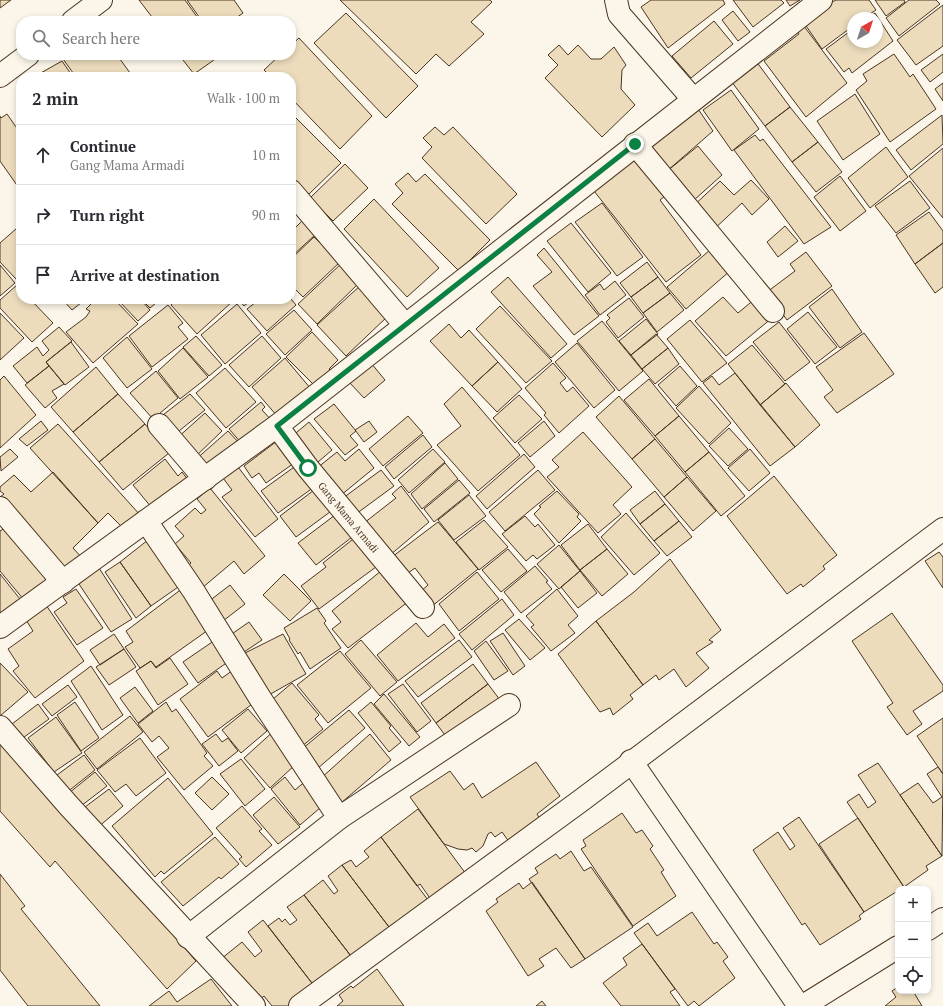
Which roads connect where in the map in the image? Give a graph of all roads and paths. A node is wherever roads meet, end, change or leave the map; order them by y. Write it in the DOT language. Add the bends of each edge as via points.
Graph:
graph roads {
  1 [pos="101,0"];
  2 [pos="616,0"];
  3 [pos="821,0"];
  4 [pos="80,16"];
  5 [pos="21,60"];
  6 [pos="0,76"];
  7 [pos="692,99"];
  8 [pos="635,144"];
  9 [pos="296,197"];
  10 [pos="773,311"];
  11 [pos="405,325"];
  12 [pos="159,425"];
  13 [pos="277,426"];
  14 [pos="205,479"];
  15 [pos="0,508"];
  16 [pos="146,521"];
  17 [pos="943,529"];
  18 [pos="63,582"];
  19 [pos="423,607"];
  20 [pos="0,627"];
  21 [pos="509,705"];
  22 [pos="0,726"];
  23 [pos="631,761"];
  24 [pos="339,818"];
  25 [pos="943,919"];
  26 [pos="931,927"];
  27 [pos="188,937"];
  28 [pos="895,949"];
  29 [pos="254,1006"];
  30 [pos="300,1006"];
  31 [pos="798,1006"];
  32 [pos="803,1006"];
  1 -- 4 [label="street"];
  2 -- 7 [label="street" via="619,14"];
  3 -- 7 [label="street"];
  5 -- 6 [label="street"];
  7 -- 8 [label="street"];
  8 -- 10 [label="street"];
  8 -- 11 [label="street"];
  9 -- 11 [label="street"];
  11 -- 13 [label="street"];
  12 -- 14 [label="street"];
  13 -- 14 [label="street"];
  13 -- 19 [label="street, Gang Mama Armadi" via="308,468"];
  14 -- 16 [label="street"];
  15 -- 18 [label="street"];
  16 -- 18 [label="street"];
  16 -- 24 [label="street"];
  17 -- 23 [label="street"];
  18 -- 20 [label="street"];
  21 -- 24 [label="street"];
  22 -- 27 [label="street"];
  23 -- 30 [label="street" via="579,802"];
  23 -- 31 [label="street"];
  24 -- 27 [label="street"];
  25 -- 26 [label="street"];
  27 -- 29 [label="street"];
  28 -- 32 [label="street"];
}
